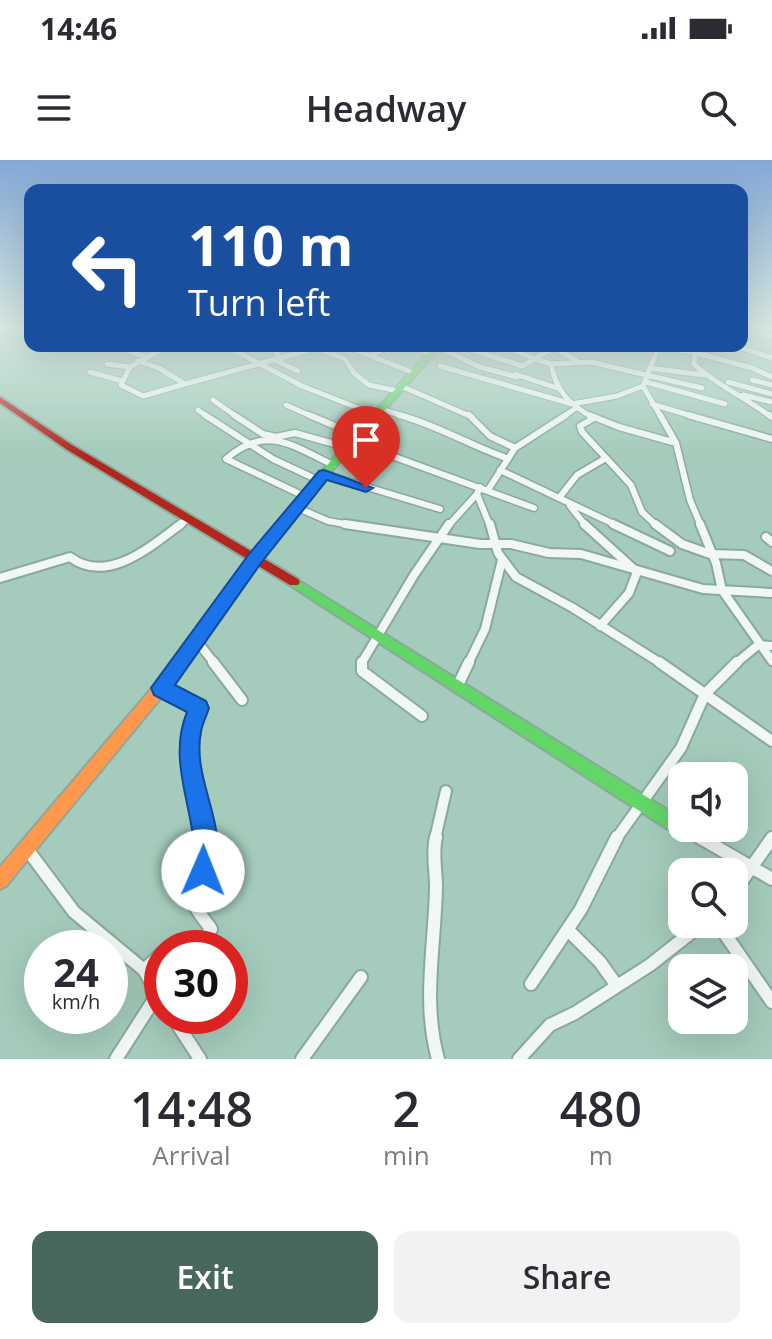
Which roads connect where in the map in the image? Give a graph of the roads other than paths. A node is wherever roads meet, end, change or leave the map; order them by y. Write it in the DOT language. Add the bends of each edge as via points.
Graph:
graph roads {
  1 [pos="128,371"];
  2 [pos="164,371"];
  3 [pos="239,371"];
  4 [pos="274,371"];
  5 [pos="353,371"];
  6 [pos="409,371"];
  7 [pos="457,371"];
  8 [pos="495,371"];
  9 [pos="516,371"];
  10 [pos="553,371"];
  11 [pos="648,371"];
  12 [pos="703,371"];
  13 [pos="757,371"];
  14 [pos="90,372"];
  15 [pos="414,373"];
  16 [pos="709,376"];
  17 [pos="517,377"];
  18 [pos="752,380"];
  19 [pos="122,381"];
  20 [pos="719,381"];
  21 [pos="185,384"];
  22 [pos="644,384"];
  23 [pos="772,385"];
  24 [pos="400,388"];
  25 [pos="557,388"];
  26 [pos="702,388"];
  27 [pos="748,388"];
  28 [pos="772,394"];
  29 [pos="743,395"];
  30 [pos="0,399"];
  31 [pos="213,400"];
  32 [pos="772,402"];
  33 [pos="652,404"];
  34 [pos="725,404"];
  35 [pos="286,405"];
  36 [pos="574,406"];
  37 [pos="198,410"];
  38 [pos="380,413"];
  39 [pos="772,417"];
  40 [pos="594,418"];
  41 [pos="276,437"];
  42 [pos="772,439"];
  43 [pos="354,442"];
  44 [pos="676,443"];
  45 [pos="251,444"];
  46 [pos="515,448"];
  47 [pos="506,458"];
  48 [pos="606,458"];
  49 [pos="500,470"];
  50 [pos="326,473"];
  51 [pos="481,490"];
  52 [pos="563,500"];
  53 [pos="302,502"];
  54 [pos="534,508"];
  55 [pos="440,509"];
  56 [pos="189,518"];
  57 [pos="439,538"];
  58 [pos="493,543"];
  59 [pos="670,551"];
  60 [pos="710,554"];
  61 [pos="255,559"];
  62 [pos="502,559"];
  63 [pos="772,571"];
  64 [pos="637,572"];
  65 [pos="0,578"];
  66 [pos="722,590"];
  67 [pos="772,593"];
  68 [pos="600,626"];
  69 [pos="379,636"];
  70 [pos="196,640"];
  71 [pos="758,645"];
  72 [pos="772,646"];
  73 [pos="772,661"];
  74 [pos="458,685"];
  75 [pos="161,688"];
  76 [pos="705,694"];
  77 [pos="242,700"];
  78 [pos="422,716"];
  79 [pos="772,741"];
  80 [pos="446,791"];
  81 [pos="639,803"];
  82 [pos="668,820"];
  83 [pos="772,838"];
  84 [pos="707,842"];
  85 [pos="27,849"];
  86 [pos="750,866"];
  87 [pos="748,869"];
  88 [pos="772,879"];
  89 [pos="0,880"];
  90 [pos="210,930"];
  91 [pos="568,930"];
  92 [pos="684,938"];
  93 [pos="728,938"];
  94 [pos="144,970"];
  95 [pos="361,977"];
  96 [pos="531,984"];
  97 [pos="617,986"];
  98 [pos="772,1002"];
  99 [pos="144,1021"];
  100 [pos="184,1034"];
  101 [pos="119,1057"];
  102 [pos="200,1059"];
  103 [pos="302,1059"];
  104 [pos="438,1059"];
  105 [pos="519,1059"];
  1 -- 19 [label="street"];
  2 -- 21 [label="street"];
  3 -- 21 [label="street"];
  4 -- 38 [label="street"];
  5 -- 24 [label="street" via="369,385"];
  6 -- 15 [label="street"];
  7 -- 36 [label="street"];
  8 -- 17 [label="street"];
  9 -- 17 [label="street"];
  10 -- 25 [label="street"];
  11 -- 16 [label="street"];
  11 -- 22 [label="street"];
  11 -- 26 [label="street"];
  12 -- 16 [label="street"];
  13 -- 18 [label="street"];
  14 -- 19 [label="street"];
  15 -- 24 [label="street"];
  16 -- 20 [label="street"];
  17 -- 25 [label="street"];
  18 -- 23 [label="street"];
  18 -- 27 [label="street"];
  19 -- 21 [label="street" via="143,396"];
  20 -- 27 [label="street"];
  20 -- 29 [label="street"];
  22 -- 33 [label="street"];
  22 -- 34 [label="street"];
  22 -- 36 [label="street"];
  24 -- 38 [label="street"];
  24 -- 46 [label="street" via="460,409 490,436"];
  25 -- 36 [label="street"];
  27 -- 28 [label="street"];
  29 -- 32 [label="street"];
  29 -- 39 [label="street"];
  30 -- 56 [label="street"];
  31 -- 41 [label="street"];
  33 -- 42 [label="street"];
  33 -- 44 [label="street"];
  35 -- 43 [label="street"];
  36 -- 40 [label="street"];
  36 -- 46 [label="street"];
  37 -- 45 [label="street"];
  38 -- 43 [label="street"];
  38 -- 47 [label="street" via="433,424"];
  40 -- 44 [label="street"];
  40 -- 48 [label="street" via="580,426"];
  41 -- 43 [label="street" via="295,433"];
  41 -- 45 [label="street"];
  41 -- 50 [label="street"];
  43 -- 50 [label="street"];
  43 -- 51 [label="street"];
  44 -- 60 [label="street"];
  45 -- 50 [label="street" via="273,459"];
  45 -- 53 [label="street" via="226,459"];
  46 -- 47 [label="street"];
  47 -- 49 [label="street"];
  48 -- 52 [label="street" via="577,475"];
  48 -- 60 [label="street" via="631,485 649,521 682,544"];
  49 -- 51 [label="street"];
  49 -- 52 [label="street"];
  50 -- 53 [label="street"];
  50 -- 55 [label="street"];
  51 -- 54 [label="street"];
  51 -- 57 [label="street" via="457,511"];
  51 -- 58 [label="street"];
  52 -- 59 [label="street"];
  52 -- 64 [label="street"];
  53 -- 57 [label="street" via="328,521"];
  53 -- 61 [label="street"];
  56 -- 61 [label="street"];
  56 -- 65 [label="street" via="106,570 90,569 70,557"];
  57 -- 58 [label="street"];
  57 -- 69 [label="street"];
  58 -- 62 [label="street"];
  58 -- 64 [label="street" via="581,554"];
  60 -- 63 [label="street" via="744,555"];
  60 -- 66 [label="street"];
  61 -- 69 [label="street"];
  61 -- 70 [label="street"];
  62 -- 68 [label="street" via="517,578"];
  62 -- 74 [label="street" via="485,629"];
  64 -- 66 [label="street"];
  64 -- 68 [label="street" via="629,593"];
  66 -- 67 [label="street"];
  66 -- 71 [label="street"];
  68 -- 76 [label="street"];
  69 -- 74 [label="street"];
  69 -- 78 [label="street" via="362,671"];
  70 -- 75 [label="street"];
  70 -- 77 [label="street"];
  71 -- 72 [label="street"];
  71 -- 73 [label="street"];
  71 -- 76 [label="street"];
  74 -- 81 [label="street"];
  75 -- 85 [label="street"];
  75 -- 90 [label="street" via="199,708 189,756 208,847 192,892"];
  76 -- 79 [label="street"];
  76 -- 81 [label="street" via="681,748"];
  80 -- 104 [label="street" via="434,844 429,959 432,1038"];
  81 -- 82 [label="street"];
  81 -- 91 [label="street"];
  83 -- 86 [label="street"];
  84 -- 86 [label="street"];
  85 -- 89 [label="street"];
  85 -- 94 [label="street" via="74,912"];
  86 -- 87 [label="street"];
  86 -- 88 [label="street"];
  91 -- 96 [label="street"];
  91 -- 97 [label="street"];
  92 -- 97 [label="street"];
  93 -- 98 [label="street"];
  95 -- 103 [label="street"];
  97 -- 105 [label="street" via="550,1025"];
  99 -- 101 [label="street"];
  100 -- 102 [label="street"];
}
